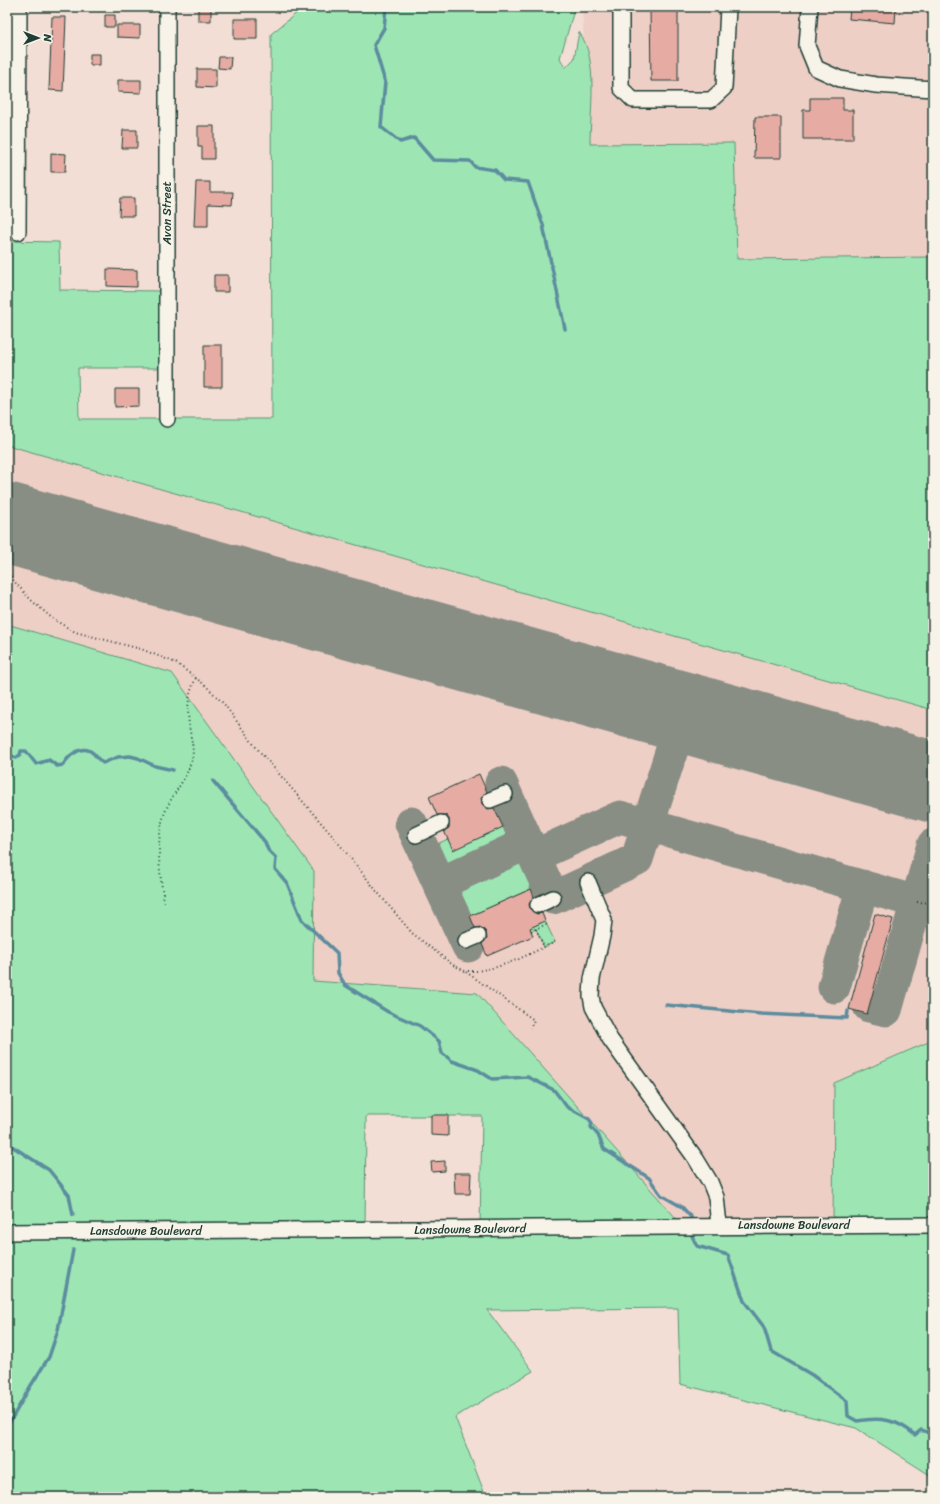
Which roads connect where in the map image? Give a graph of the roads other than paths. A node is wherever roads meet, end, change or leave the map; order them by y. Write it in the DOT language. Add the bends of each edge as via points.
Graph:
graph roads {
  1 [pos="19,7"];
  2 [pos="168,7"];
  3 [pos="621,7"];
  4 [pos="728,7"];
  5 [pos="810,7"];
  6 [pos="933,89"];
  7 [pos="18,232"];
  8 [pos="167,419"];
  9 [pos="505,794"];
  10 [pos="490,800"];
  11 [pos="441,823"];
  12 [pos="416,835"];
  13 [pos="588,882"];
  14 [pos="553,898"];
  15 [pos="538,905"];
  16 [pos="719,1225"];
  17 [pos="933,1225"];
  18 [pos="7,1232"];
  1 -- 7 [label="street"];
  2 -- 8 [label="street, Avon Street"];
  3 -- 4 [label="street" via="621,88 633,100 711,100 724,88"];
  5 -- 6 [label="street" via="807,46 816,68 840,79 876,85"];
  9 -- 10 [label="street"];
  11 -- 12 [label="street"];
  13 -- 16 [label="street" via="604,920 592,979 593,1007 610,1039 710,1182 716,1197"];
  14 -- 15 [label="street"];
  16 -- 17 [label="street, Lansdowne Boulevard"];
  16 -- 18 [label="street, Lansdowne Boulevard"];
}
